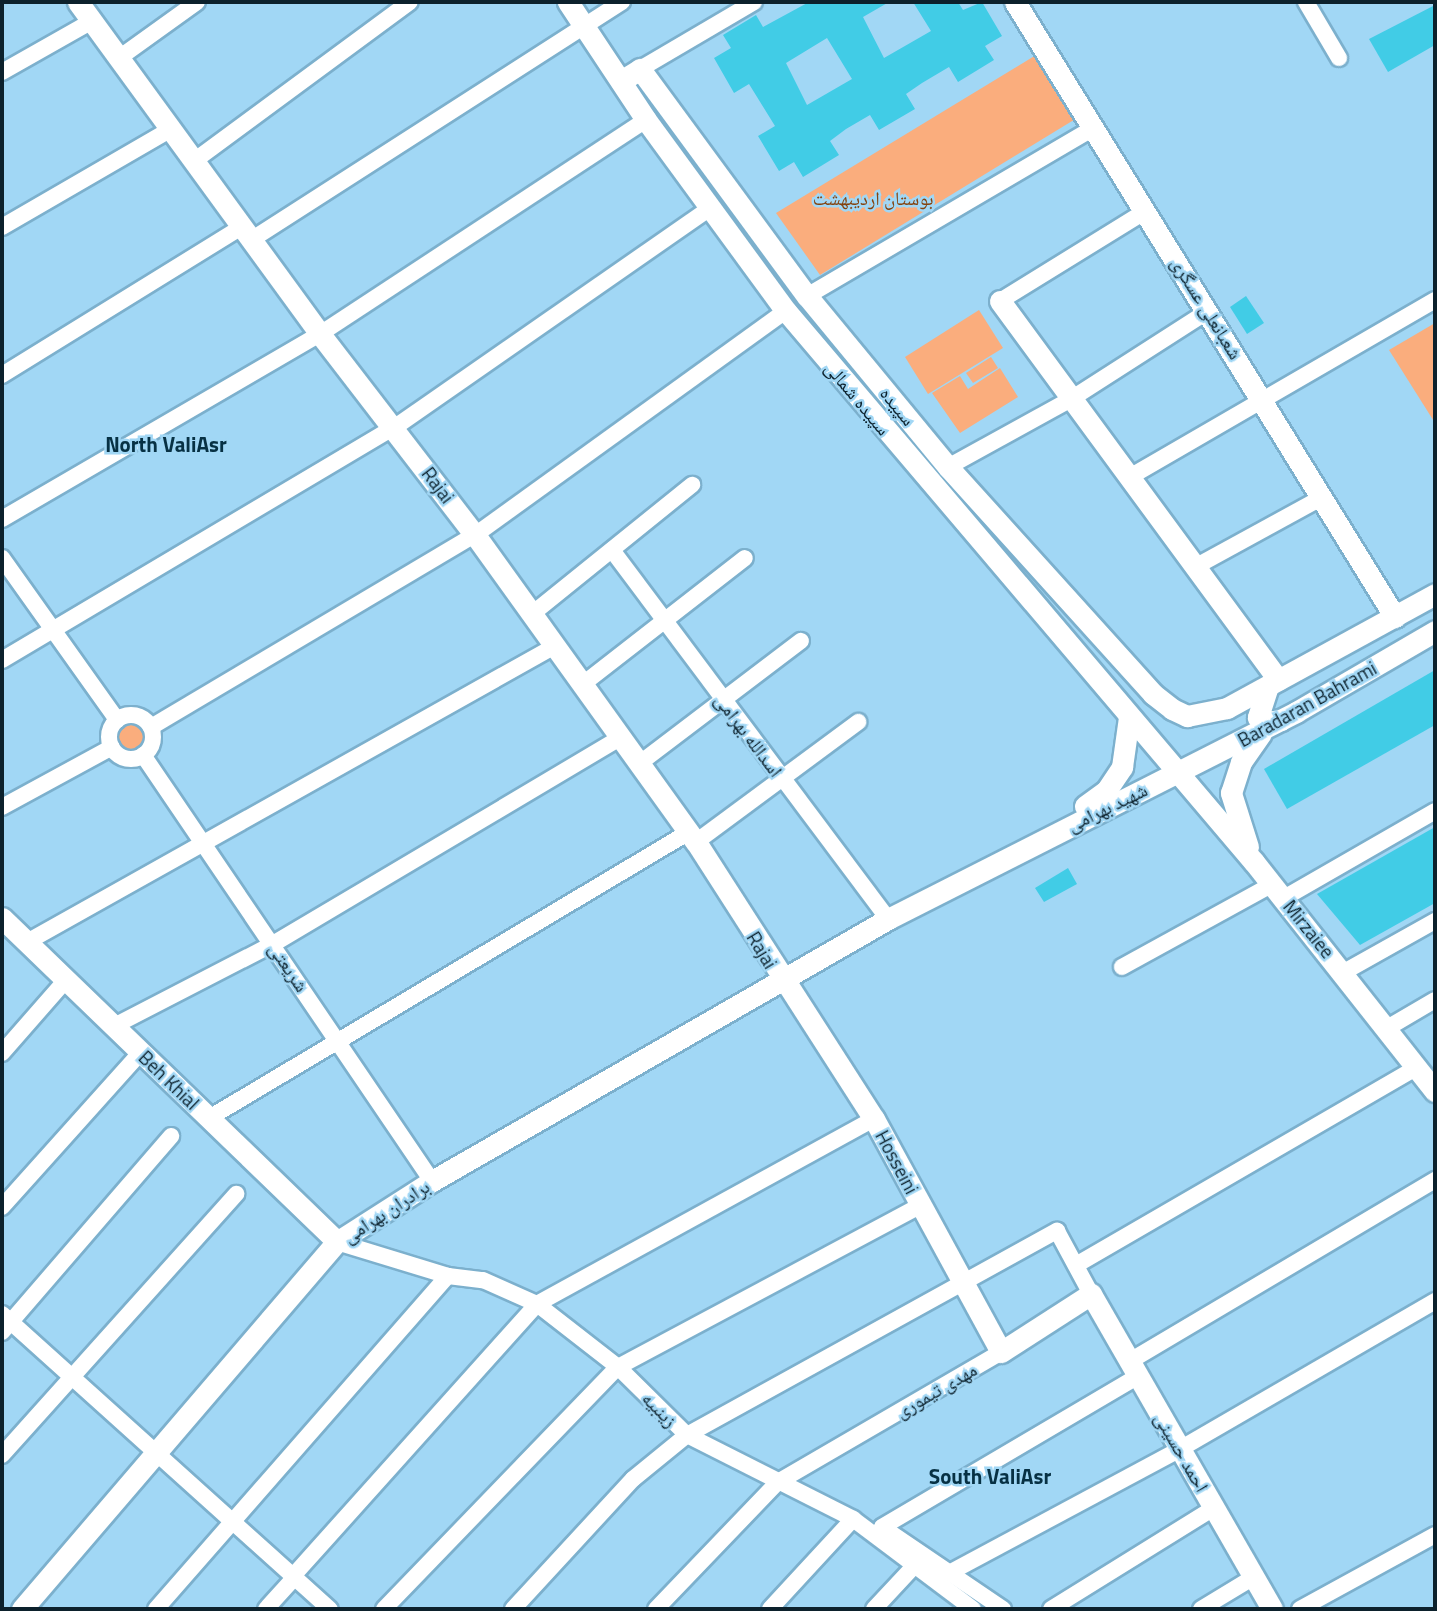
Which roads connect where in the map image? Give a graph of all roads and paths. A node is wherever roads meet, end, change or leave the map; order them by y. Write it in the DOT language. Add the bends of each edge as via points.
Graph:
graph roads {
  1 [pos="78,2"];
  2 [pos="197,2"];
  3 [pos="411,2"];
  4 [pos="568,2"];
  5 [pos="622,2"];
  6 [pos="754,2"];
  7 [pos="1015,2"];
  8 [pos="1306,2"];
  9 [pos="92,21"];
  10 [pos="583,24"];
  11 [pos="119,58"];
  12 [pos="1339,58"];
  13 [pos="640,69"];
  14 [pos="2,72"];
  15 [pos="621,81"];
  16 [pos="646,120"];
  17 [pos="1095,127"];
  18 [pos="171,129"];
  19 [pos="194,161"];
  20 [pos="711,207"];
  21 [pos="1146,211"];
  22 [pos="2,227"];
  23 [pos="247,233"];
  24 [pos="807,296"];
  25 [pos="1435,300"];
  26 [pos="1000,301"];
  27 [pos="786,311"];
  28 [pos="1208,311"];
  29 [pos="320,334"];
  30 [pos="2,375"];
  31 [pos="874,377"];
  32 [pos="854,392"];
  33 [pos="1071,399"];
  34 [pos="1265,402"];
  35 [pos="395,427"];
  36 [pos="948,467"];
  37 [pos="1128,478"];
  38 [pos="692,485"];
  39 [pos="1323,497"];
  40 [pos="990,513"];
  41 [pos="2,519"];
  42 [pos="970,531"];
  43 [pos="475,535"];
  44 [pos="612,550"];
  45 [pos="2,558"];
  46 [pos="745,558"];
  47 [pos="1195,567"];
  48 [pos="1435,594"];
  49 [pos="532,614"];
  50 [pos="1395,617"];
  51 [pos="663,620"];
  52 [pos="54,631"];
  53 [pos="1435,631"];
  54 [pos="801,641"];
  55 [pos="555,646"];
  56 [pos="2,660"];
  57 [pos="1273,683"];
  58 [pos="583,684"];
  59 [pos="723,701"];
  60 [pos="1187,716"];
  61 [pos="1129,717"];
  62 [pos="117,720"];
  63 [pos="858,722"];
  64 [pos="1273,724"];
  65 [pos="150,727"];
  66 [pos="621,737"];
  67 [pos="112,747"];
  68 [pos="143,755"];
  69 [pos="640,763"];
  70 [pos="1176,772"];
  71 [pos="781,779"];
  72 [pos="2,807"];
  73 [pos="1435,811"];
  74 [pos="692,837"];
  75 [pos="204,840"];
  76 [pos="1038,841"];
  77 [pos="1254,862"];
  78 [pos="1279,891"];
  79 [pos="2,918"];
  80 [pos="888,919"];
  81 [pos="1435,921"];
  82 [pos="27,942"];
  83 [pos="273,944"];
  84 [pos="1122,967"];
  85 [pos="1344,972"];
  86 [pos="66,980"];
  87 [pos="780,980"];
  88 [pos="1435,1000"];
  89 [pos="114,1026"];
  90 [pos="1389,1027"];
  91 [pos="337,1041"];
  92 [pos="2,1052"];
  93 [pos="141,1052"];
  94 [pos="1418,1067"];
  95 [pos="1435,1091"];
  96 [pos="209,1118"];
  97 [pos="874,1119"];
  98 [pos="171,1136"];
  99 [pos="1435,1180"];
  100 [pos="432,1181"];
  101 [pos="236,1194"];
  102 [pos="2,1206"];
  103 [pos="920,1206"];
  104 [pos="337,1242"];
  105 [pos="1076,1265"];
  106 [pos="448,1276"];
  107 [pos="962,1284"];
  108 [pos="1091,1294"];
  109 [pos="1435,1301"];
  110 [pos="537,1304"];
  111 [pos="5,1323"];
  112 [pos="1001,1352"];
  113 [pos="618,1367"];
  114 [pos="1134,1369"];
  115 [pos="73,1378"];
  116 [pos="687,1436"];
  117 [pos="1180,1449"];
  118 [pos="155,1452"];
  119 [pos="2,1455"];
  120 [pos="778,1482"];
  121 [pos="1214,1508"];
  122 [pos="853,1519"];
  123 [pos="234,1523"];
  124 [pos="1435,1535"];
  125 [pos="915,1565"];
  126 [pos="951,1572"];
  127 [pos="294,1577"];
  128 [pos="1254,1577"];
  129 [pos="22,1609"];
  130 [pos="156,1609"];
  131 [pos="266,1609"];
  132 [pos="330,1609"];
  133 [pos="384,1609"];
  134 [pos="513,1609"];
  135 [pos="656,1609"];
  136 [pos="770,1609"];
  137 [pos="874,1609"];
  138 [pos="973,1609"];
  139 [pos="1003,1609"];
  140 [pos="1051,1609"];
  141 [pos="1201,1609"];
  142 [pos="1272,1609"];
  143 [pos="1300,1609"];
  1 -- 9 [label="main road, Rajai"];
  2 -- 11 [label="street"];
  3 -- 19 [label="street"];
  4 -- 10 [label="main road, سپیده شمالی"];
  5 -- 10 [label="street"];
  6 -- 13 [label="street"];
  7 -- 17 [label="main road, شعبانعلی عسگری"];
  8 -- 12 [label="street"];
  9 -- 11 [label="main road, Rajai"];
  9 -- 14 [label="street"];
  10 -- 15 [label="main road, سپیده شمالی"];
  10 -- 23 [label="street"];
  11 -- 18 [label="main road, Rajai"];
  13 -- 15 [label="main road"];
  13 -- 24 [label="main road, سپیده"];
  15 -- 16 [label="main road, سپیده شمالی"];
  16 -- 20 [label="main road, سپیده شمالی"];
  16 -- 29 [label="street"];
  17 -- 21 [label="main road, شعبانعلی عسگری"];
  17 -- 24 [label="street"];
  18 -- 19 [label="main road, Rajai"];
  18 -- 22 [label="street"];
  19 -- 23 [label="main road, Rajai"];
  20 -- 27 [label="main road, سپیده شمالی"];
  20 -- 35 [label="street"];
  21 -- 26 [label="street"];
  21 -- 28 [label="main road, شعبانعلی عسگری"];
  23 -- 29 [label="main road, Rajai"];
  23 -- 30 [label="street"];
  24 -- 31 [label="main road, سپیده"];
  25 -- 34 [label="street"];
  26 -- 33 [label="main road"];
  27 -- 32 [label="main road, سپیده شمالی"];
  27 -- 43 [label="street"];
  28 -- 33 [label="street"];
  28 -- 34 [label="main road, شعبانعلی عسگری"];
  29 -- 35 [label="main road, Rajai"];
  29 -- 41 [label="street"];
  31 -- 32 [label="main road"];
  31 -- 36 [label="main road, سپیده"];
  32 -- 42 [label="main road, سپیده شمالی"];
  33 -- 36 [label="street"];
  33 -- 37 [label="main road"];
  34 -- 37 [label="street"];
  34 -- 39 [label="main road, شعبانعلی عسگری"];
  35 -- 43 [label="main road, Rajai"];
  35 -- 52 [label="street"];
  36 -- 40 [label="main road, سپیده"];
  37 -- 47 [label="main road"];
  38 -- 44 [label="street"];
  39 -- 47 [label="street"];
  39 -- 50 [label="main road, شعبانعلی عسگری"];
  40 -- 42 [label="main road"];
  40 -- 60 [label="main road, سپیده" via="1153,694"];
  42 -- 61 [label="main road, سپیده شمالی"];
  43 -- 49 [label="main road, Rajai"];
  43 -- 65 [label="street"];
  44 -- 49 [label="street"];
  44 -- 51 [label="street, اسدالله بهرامی"];
  45 -- 52 [label="street"];
  46 -- 51 [label="street"];
  47 -- 57 [label="main road"];
  48 -- 50 [label="main road, Baradaran Bahrami"];
  49 -- 55 [label="main road, Rajai"];
  50 -- 57 [label="main road, Baradaran Bahrami"];
  51 -- 58 [label="street"];
  51 -- 59 [label="street, اسدالله بهرامی"];
  52 -- 56 [label="street"];
  52 -- 62 [label="street"];
  53 -- 64 [label="main road, Baradaran Bahrami"];
  54 -- 59 [label="street"];
  55 -- 58 [label="main road, Rajai"];
  55 -- 75 [label="street"];
  57 -- 60 [label="main road, Baradaran Bahrami" via="1227,708"];
  57 -- 64 [label="main road" via="1258,717"];
  58 -- 66 [label="main road, Rajai"];
  59 -- 69 [label="street"];
  59 -- 71 [label="street, اسدالله بهرامی"];
  61 -- 70 [label="main road, سپیده شمالی"];
  61 -- 76 [label="main road" via="1122,767 1106,791"];
  62 -- 65 [label="street" via="132,715"];
  62 -- 67 [label="street" via="110,732"];
  63 -- 71 [label="street"];
  64 -- 70 [label="main road, Baradaran Bahrami"];
  64 -- 77 [label="main road" via="1241,762 1231,793"];
  65 -- 68 [label="street" via="153,739"];
  66 -- 69 [label="main road, Rajai"];
  66 -- 83 [label="street"];
  67 -- 68 [label="street" via="129,759"];
  67 -- 72 [label="street"];
  68 -- 75 [label="street, شریعتی"];
  69 -- 74 [label="main road, Rajai"];
  70 -- 76 [label="main road, شهید بهرامی"];
  70 -- 77 [label="main road, Mirzaiee"];
  71 -- 74 [label="street"];
  71 -- 80 [label="street, اسدالله بهرامی"];
  73 -- 78 [label="street"];
  74 -- 87 [label="main road, Rajai"];
  74 -- 91 [label="street"];
  75 -- 82 [label="street"];
  75 -- 83 [label="street, شریعتی"];
  76 -- 80 [label="main road"];
  77 -- 78 [label="main road, Mirzaiee"];
  78 -- 84 [label="street"];
  78 -- 85 [label="main road, Mirzaiee"];
  79 -- 82 [label="main road, Beh Khial"];
  80 -- 87 [label="main road"];
  81 -- 85 [label="street"];
  82 -- 86 [label="main road, Beh Khial"];
  83 -- 89 [label="street"];
  83 -- 91 [label="street, شریعتی"];
  85 -- 90 [label="main road, Mirzaiee"];
  86 -- 89 [label="main road, Beh Khial"];
  86 -- 92 [label="street"];
  87 -- 97 [label="main road, Hosseini"];
  87 -- 100 [label="main road, برادران بهرامی"];
  88 -- 90 [label="street"];
  89 -- 93 [label="main road, Beh Khial"];
  90 -- 94 [label="main road, Mirzaiee"];
  91 -- 96 [label="street"];
  91 -- 100 [label="street, شریعتی"];
  93 -- 96 [label="main road, Beh Khial"];
  93 -- 102 [label="street"];
  94 -- 95 [label="main road, Mirzaiee"];
  94 -- 105 [label="street"];
  96 -- 104 [label="main road, Beh Khial"];
  97 -- 103 [label="main road, Hosseini"];
  97 -- 110 [label="street"];
  98 -- 111 [label="street"];
  99 -- 114 [label="street"];
  100 -- 104 [label="main road, برادران بهرامی"];
  101 -- 115 [label="street"];
  103 -- 107 [label="main road, Hosseini"];
  103 -- 113 [label="street"];
  104 -- 106 [label="street, زینبیه"];
  104 -- 118 [label="main road, برادران بهرامی"];
  105 -- 107 [label="street" via="1057,1231"];
  105 -- 108 [label="street"];
  106 -- 110 [label="street, زینبیه" via="483,1280"];
  106 -- 123 [label="street"];
  107 -- 112 [label="main road, Hosseini"];
  107 -- 116 [label="street"];
  108 -- 112 [label="main road, مهدی تیموری"];
  108 -- 114 [label="main road, احمد حسینی"];
  109 -- 117 [label="street"];
  110 -- 113 [label="street, زینبیه"];
  110 -- 127 [label="street"];
  111 -- 115 [label="street"];
  112 -- 120 [label="street, مهدی تیموری"];
  113 -- 116 [label="street, زینبیه"];
  113 -- 133 [label="street"];
  114 -- 117 [label="main road, احمد حسینی"];
  114 -- 126 [label="street" via="882,1527"];
  115 -- 118 [label="street"];
  115 -- 119 [label="street"];
  116 -- 120 [label="street, زینبیه"];
  116 -- 134 [label="street" via="633,1479"];
  117 -- 121 [label="main road, احمد حسینی"];
  117 -- 126 [label="street"];
  118 -- 123 [label="street"];
  118 -- 129 [label="main road, برادران بهرامی"];
  120 -- 122 [label="street, زینبیه"];
  120 -- 135 [label="street, مهدی تیموری"];
  121 -- 128 [label="main road, احمد حسینی"];
  121 -- 140 [label="street"];
  122 -- 125 [label="street, زینبیه"];
  122 -- 136 [label="street"];
  123 -- 127 [label="street"];
  123 -- 130 [label="street"];
  124 -- 143 [label="street"];
  125 -- 137 [label="street"];
  125 -- 138 [label="street, زینبیه"];
  126 -- 139 [label="street"];
  127 -- 131 [label="street"];
  127 -- 132 [label="street"];
  128 -- 141 [label="street"];
  128 -- 142 [label="main road, احمد حسینی"];
}
